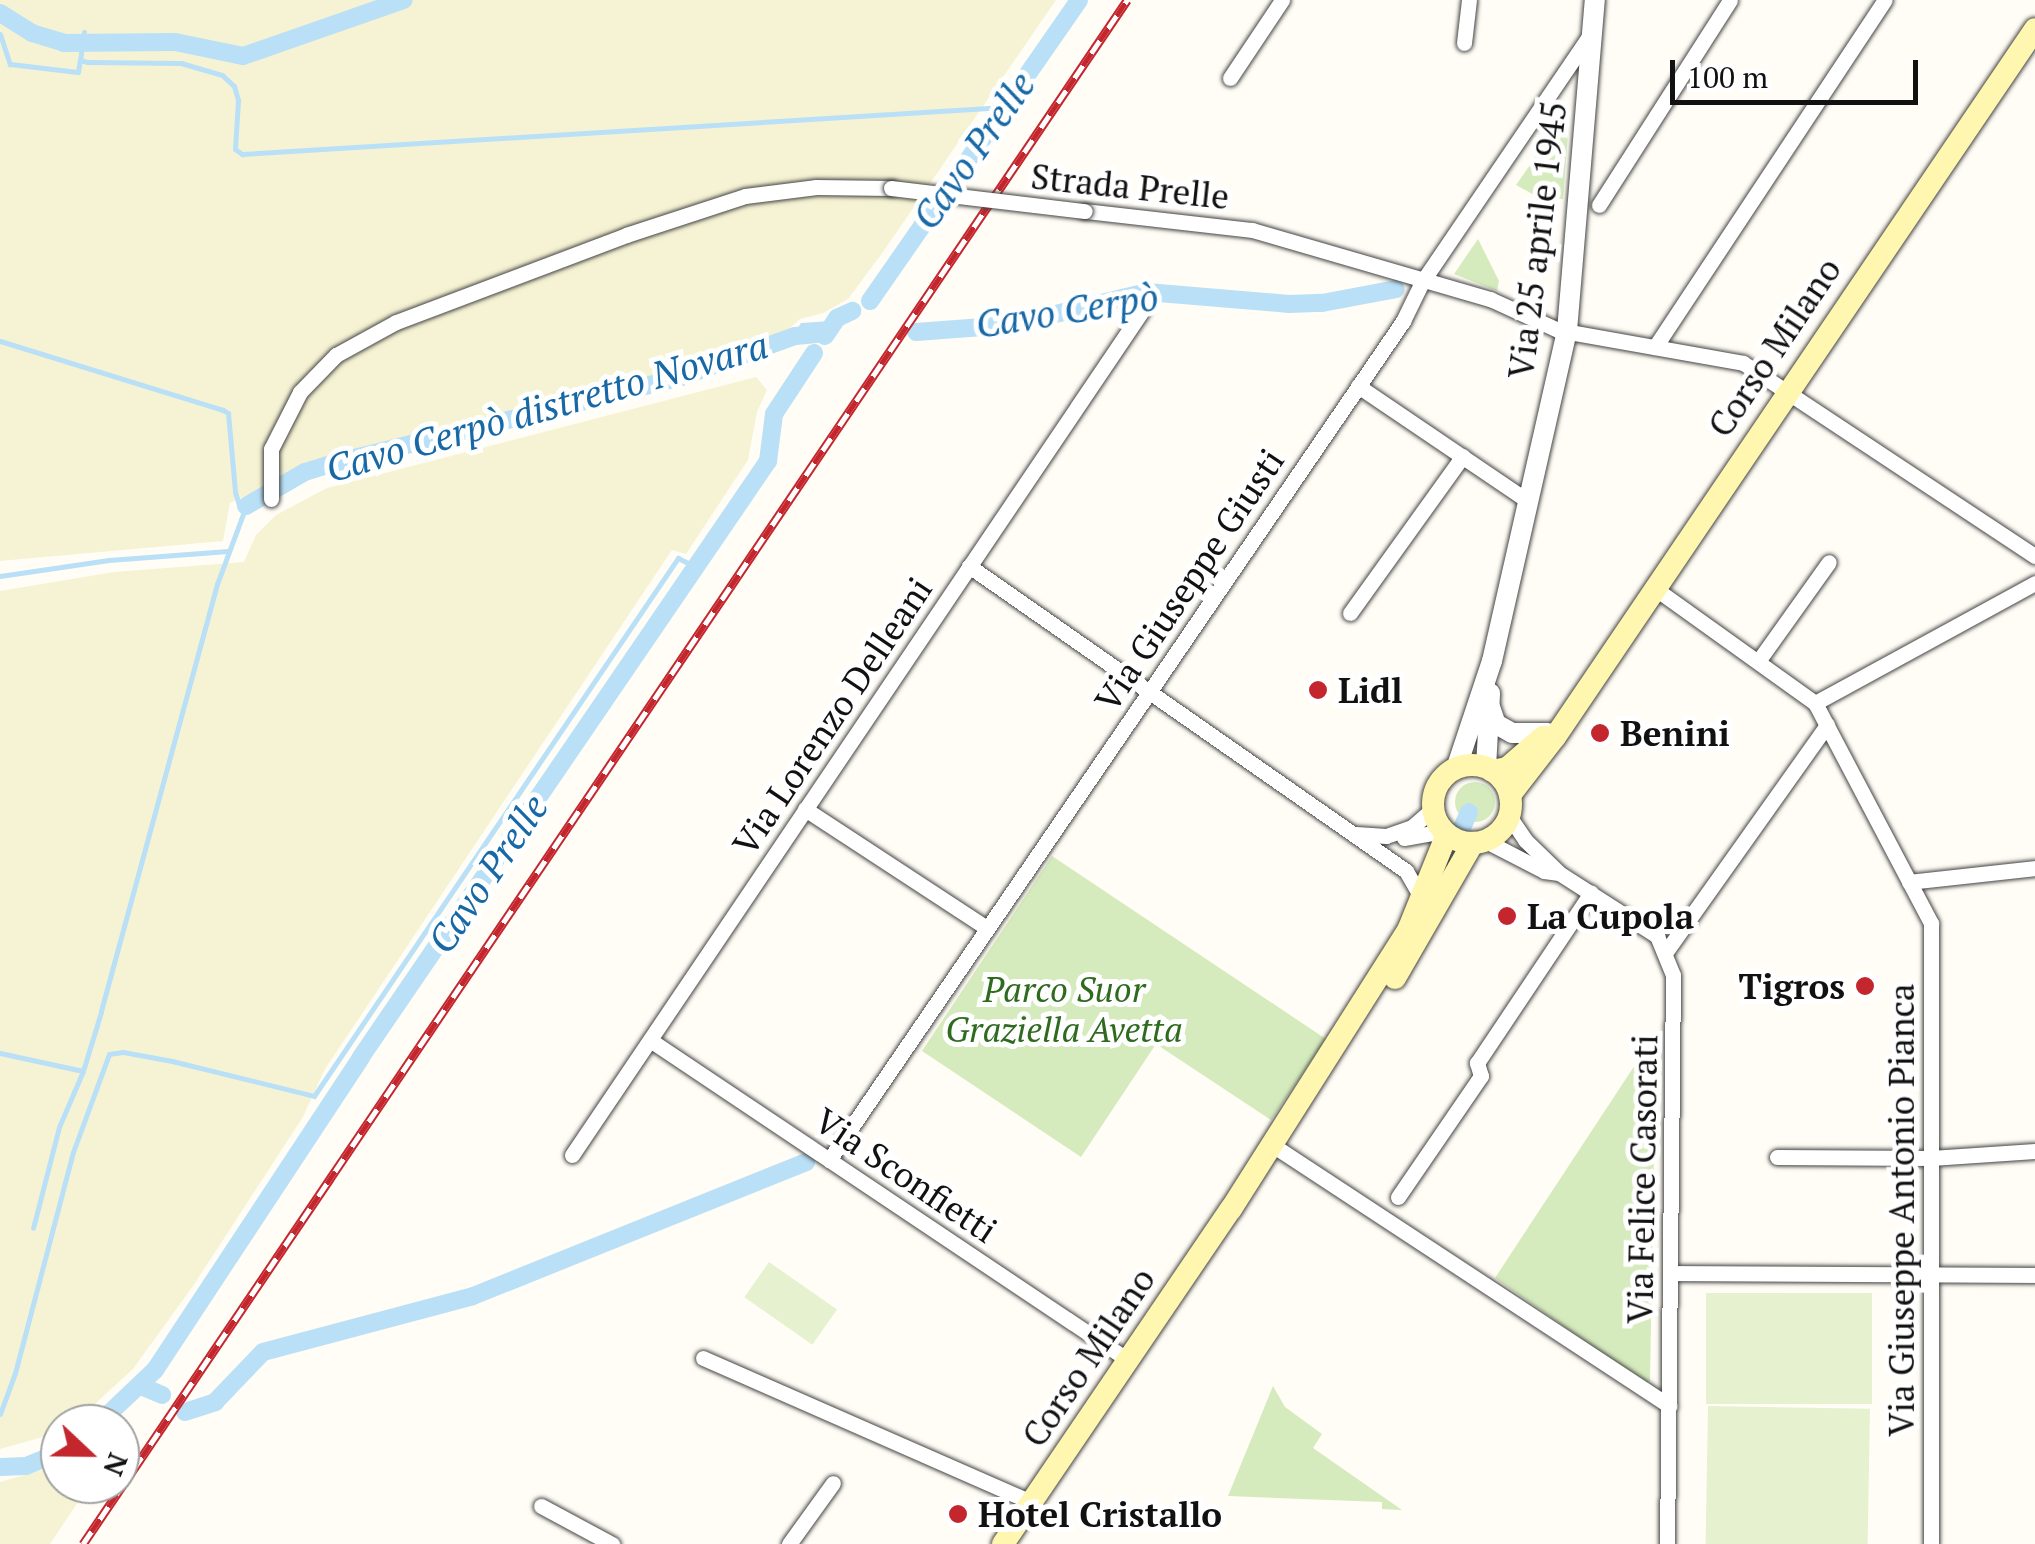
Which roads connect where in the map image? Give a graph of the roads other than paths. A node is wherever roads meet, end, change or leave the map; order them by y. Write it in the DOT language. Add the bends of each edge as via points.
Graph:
graph roads {
  1 [pos="1282,0"];
  2 [pos="1469,0"];
  3 [pos="1595,0"];
  4 [pos="1730,0"];
  5 [pos="1885,0"];
  6 [pos="2035,29"];
  7 [pos="1592,30"];
  8 [pos="1464,44"];
  9 [pos="1230,78"];
  10 [pos="1599,205"];
  11 [pos="1422,282"];
  12 [pos="1142,311"];
  13 [pos="1567,332"];
  14 [pos="1655,347"];
  15 [pos="1358,386"];
  16 [pos="1788,390"];
  17 [pos="1463,456"];
  18 [pos="270,495"];
  19 [pos="1528,501"];
  20 [pos="2035,556"];
  21 [pos="1829,562"];
  22 [pos="970,566"];
  23 [pos="2035,584"];
  24 [pos="1653,587"];
  25 [pos="1350,614"];
  26 [pos="1758,660"];
  27 [pos="1492,661"];
  28 [pos="1149,691"];
  29 [pos="1814,701"];
  30 [pos="1489,706"];
  31 [pos="1574,707"];
  32 [pos="1827,725"];
  33 [pos="1548,733"];
  34 [pos="1477,741"];
  35 [pos="1456,769"];
  36 [pos="1489,769"];
  37 [pos="1510,805"];
  38 [pos="1434,808"];
  39 [pos="806,809"];
  40 [pos="1414,832"];
  41 [pos="1446,832"];
  42 [pos="1356,836"];
  43 [pos="1480,842"];
  44 [pos="2035,868"];
  45 [pos="1444,871"];
  46 [pos="1559,873"];
  47 [pos="1909,882"];
  48 [pos="1591,894"];
  49 [pos="1422,897"];
  50 [pos="987,928"];
  51 [pos="1409,928"];
  52 [pos="1665,953"];
  53 [pos="650,1040"];
  54 [pos="1280,1150"];
  55 [pos="2035,1151"];
  56 [pos="572,1155"];
  57 [pos="1777,1157"];
  58 [pos="1931,1158"];
  59 [pos="829,1160"];
  60 [pos="1398,1197"];
  61 [pos="1230,1209"];
  62 [pos="1670,1273"];
  63 [pos="1931,1273"];
  64 [pos="2035,1276"];
  65 [pos="704,1358"];
  66 [pos="1128,1360"];
  67 [pos="1669,1406"];
  68 [pos="833,1483"];
  69 [pos="1031,1502"];
  70 [pos="541,1506"];
  71 [pos="612,1544"];
  72 [pos="790,1544"];
  73 [pos="1002,1544"];
  74 [pos="1667,1544"];
  75 [pos="1931,1544"];
  1 -- 9 [label="street"];
  2 -- 8 [label="street"];
  3 -- 7 [label="street, Via 25 aprile 1945"];
  4 -- 10 [label="street"];
  5 -- 14 [label="street"];
  6 -- 16 [label="main road, Corso Milano"];
  7 -- 11 [label="street, Via Giuseppe Giusti"];
  7 -- 13 [label="street, Via 25 aprile 1945"];
  11 -- 13 [label="street, Strada Prelle" via="1490,299"];
  11 -- 15 [label="street, Via Giuseppe Giusti"];
  11 -- 18 [label="street, Strada Prelle, bridge" via="1252,230 891,188 745,196 396,322 336,355 300,392 271,449"];
  12 -- 22 [label="street, Via Lorenzo Delleani"];
  13 -- 14 [label="street, Strada Prelle"];
  13 -- 19 [label="street, Via 25 aprile 1945"];
  14 -- 16 [label="street, Strada Prelle" via="1743,363"];
  15 -- 17 [label="street"];
  15 -- 28 [label="street, Via Giuseppe Giusti"];
  16 -- 20 [label="street, Strada Prelle"];
  16 -- 24 [label="main road, Corso Milano"];
  17 -- 19 [label="street"];
  17 -- 25 [label="street"];
  19 -- 27 [label="street, Via 25 aprile 1945"];
  21 -- 26 [label="street"];
  22 -- 28 [label="street"];
  22 -- 39 [label="street, Via Lorenzo Delleani"];
  23 -- 29 [label="street"];
  24 -- 26 [label="street"];
  24 -- 31 [label="main road, Corso Milano"];
  26 -- 29 [label="street"];
  27 -- 30 [label="street, Via 25 aprile 1945"];
  27 -- 34 [label="street, Via 25 aprile 1945"];
  28 -- 42 [label="street"];
  28 -- 50 [label="street, Via Giuseppe Giusti"];
  29 -- 32 [label="street, Via Giuseppe Antonio Pianca"];
  30 -- 33 [label="street" via="1496,724 1512,732"];
  30 -- 34 [label="street, Via 25 aprile 1945"];
  31 -- 33 [label="main road, Corso Milano"];
  31 -- 37 [label="main road, Corso Milano"];
  32 -- 47 [label="street, Via Giuseppe Antonio Pianca"];
  32 -- 52 [label="street"];
  33 -- 36 [label="main road, Corso Milano" via="1507,768"];
  34 -- 35 [label="street"];
  34 -- 36 [label="street"];
  35 -- 36 [label="main road"];
  35 -- 38 [label="main road" via="1438,786"];
  36 -- 37 [label="main road"];
  37 -- 43 [label="main road" via="1498,832"];
  37 -- 46 [label="street" via="1525,840"];
  38 -- 40 [label="street"];
  38 -- 41 [label="main road"];
  39 -- 50 [label="street"];
  39 -- 53 [label="street, Via Lorenzo Delleani"];
  40 -- 41 [label="street"];
  40 -- 42 [label="street"];
  41 -- 43 [label="main road"];
  41 -- 45 [label="main road"];
  42 -- 49 [label="street" via="1406,872"];
  43 -- 45 [label="main road"];
  43 -- 46 [label="street"];
  44 -- 47 [label="street"];
  45 -- 49 [label="main road, Corso Milano"];
  45 -- 54 [label="main road, Corso Milano" via="1425,933"];
  46 -- 48 [label="street"];
  47 -- 58 [label="street, Via Giuseppe Antonio Pianca" via="1931,924"];
  48 -- 52 [label="street" via="1657,936"];
  48 -- 60 [label="street" via="1477,1063 1481,1076"];
  49 -- 51 [label="main road, Corso Milano"];
  50 -- 59 [label="street, Via Giuseppe Giusti"];
  51 -- 54 [label="main road" via="1410,936 1276,1146"];
  51 -- 61 [label="main road, Corso Milano"];
  52 -- 62 [label="street, Via Felice Casorati" via="1673,974 1674,1018"];
  53 -- 56 [label="street, Via Lorenzo Delleani"];
  53 -- 59 [label="street, Via Sconfietti"];
  54 -- 61 [label="main road, Corso Milano"];
  54 -- 67 [label="street"];
  55 -- 58 [label="street"];
  57 -- 58 [label="street"];
  58 -- 63 [label="street, Via Giuseppe Antonio Pianca"];
  59 -- 66 [label="street, Via Sconfietti"];
  61 -- 66 [label="main road, Corso Milano"];
  62 -- 63 [label="street"];
  62 -- 67 [label="street, Via Felice Casorati"];
  63 -- 64 [label="street"];
  63 -- 75 [label="street, Via Giuseppe Antonio Pianca"];
  65 -- 69 [label="street"];
  66 -- 69 [label="main road, Corso Milano"];
  67 -- 74 [label="street, Via Felice Casorati"];
  68 -- 72 [label="street"];
  69 -- 73 [label="main road, Corso Milano"];
  70 -- 71 [label="street"];
}
